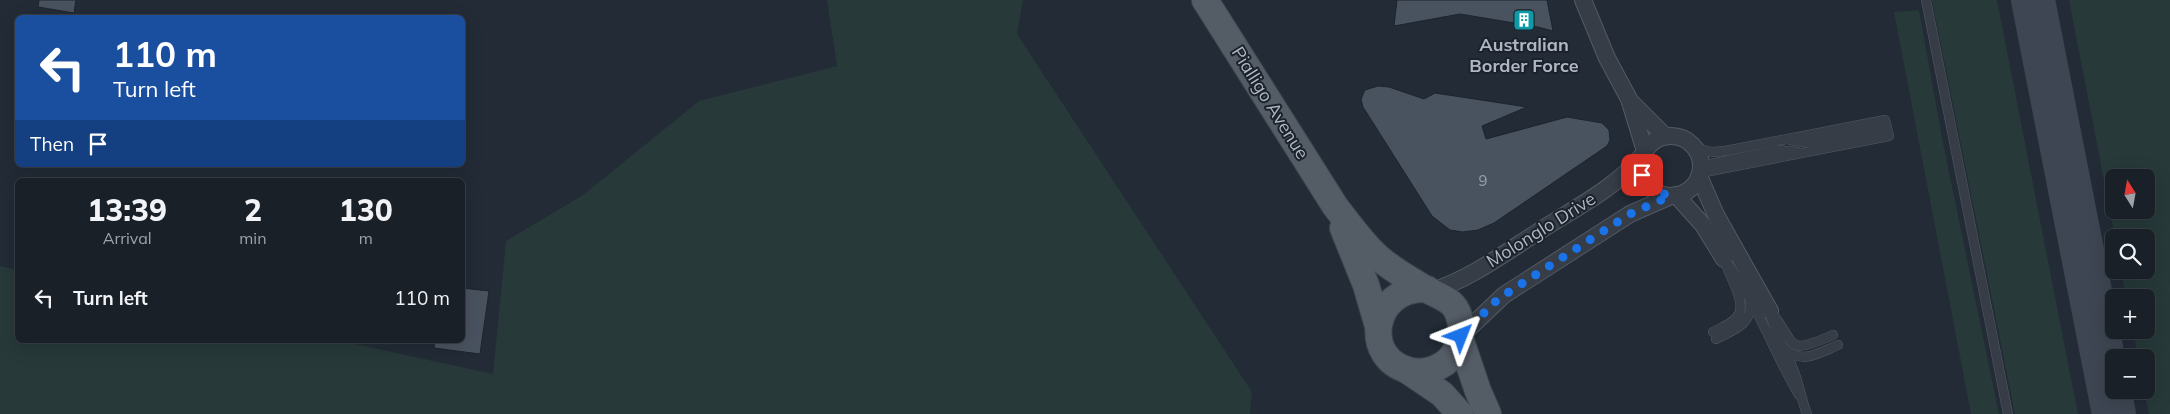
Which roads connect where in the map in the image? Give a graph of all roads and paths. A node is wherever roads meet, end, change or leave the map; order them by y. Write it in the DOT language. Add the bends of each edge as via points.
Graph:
graph roads {
  1 [pos="1205,0"];
  2 [pos="1583,0"];
  3 [pos="1926,0"];
  4 [pos="1629,99"];
  5 [pos="1664,136"];
  6 [pos="1695,148"];
  7 [pos="1644,153"];
  8 [pos="1700,172"];
  9 [pos="1673,196"];
  10 [pos="1335,206"];
  11 [pos="1724,259"];
  12 [pos="1429,290"];
  13 [pos="1748,296"];
  14 [pos="1770,311"];
  15 [pos="1378,326"];
  16 [pos="1833,335"];
  17 [pos="1461,337"];
  18 [pos="1838,345"];
  19 [pos="1782,346"];
  20 [pos="1402,368"];
  21 [pos="1800,395"];
  22 [pos="1460,414"];
  23 [pos="1488,414"];
  24 [pos="1807,414"];
  25 [pos="2008,414"];
  1 -- 10 [label="main road, Pialligo Avenue"];
  2 -- 4 [label="street" via="1607,58"];
  3 -- 25 [label="lane"];
  4 -- 5 [label="street"];
  4 -- 7 [label="street"];
  5 -- 6 [label="street" via="1682,138"];
  5 -- 7 [label="street" via="1650,144"];
  6 -- 8 [label="street"];
  6 -- 8 [label="lane" via="1717,152 1782,140 1887,128 1802,153 1777,150"];
  7 -- 9 [label="street" via="1640,165 1646,183 1653,190"];
  7 -- 12 [label="street, Molonglo Drive" via="1609,187 1466,278"];
  8 -- 9 [label="street" via="1688,191"];
  8 -- 14 [label="street" via="1716,215"];
  9 -- 11 [label="street" via="1704,226"];
  9 -- 17 [label="street, Molonglo Drive" via="1630,214 1498,299"];
  10 -- 12 [label="main road, Pialligo Avenue" via="1376,255"];
  10 -- 15 [label="main road, Pialligo Avenue" via="1366,285"];
  11 -- 13 [label="lane"];
  11 -- 13 [label="lane" via="1740,301 1740,310 1737,318 1714,336 1747,319 1750,309"];
  12 -- 15 [label="main road" via="1410,290 1394,297 1383,310"];
  12 -- 17 [label="main road" via="1446,299 1457,312"];
  13 -- 21 [label="lane"];
  14 -- 16 [label="lane" via="1788,340 1798,347"];
  14 -- 19 [label="lane"];
  15 -- 20 [label="main road" via="1384,351"];
  17 -- 20 [label="main road" via="1450,358 1438,367 1417,372"];
  17 -- 23 [label="main road"];
  18 -- 19 [label="lane" via="1804,358 1791,354"];
  19 -- 21 [label="lane" via="1794,369"];
  20 -- 22 [label="main road" via="1434,388"];
  21 -- 24 [label="lane"];
}
